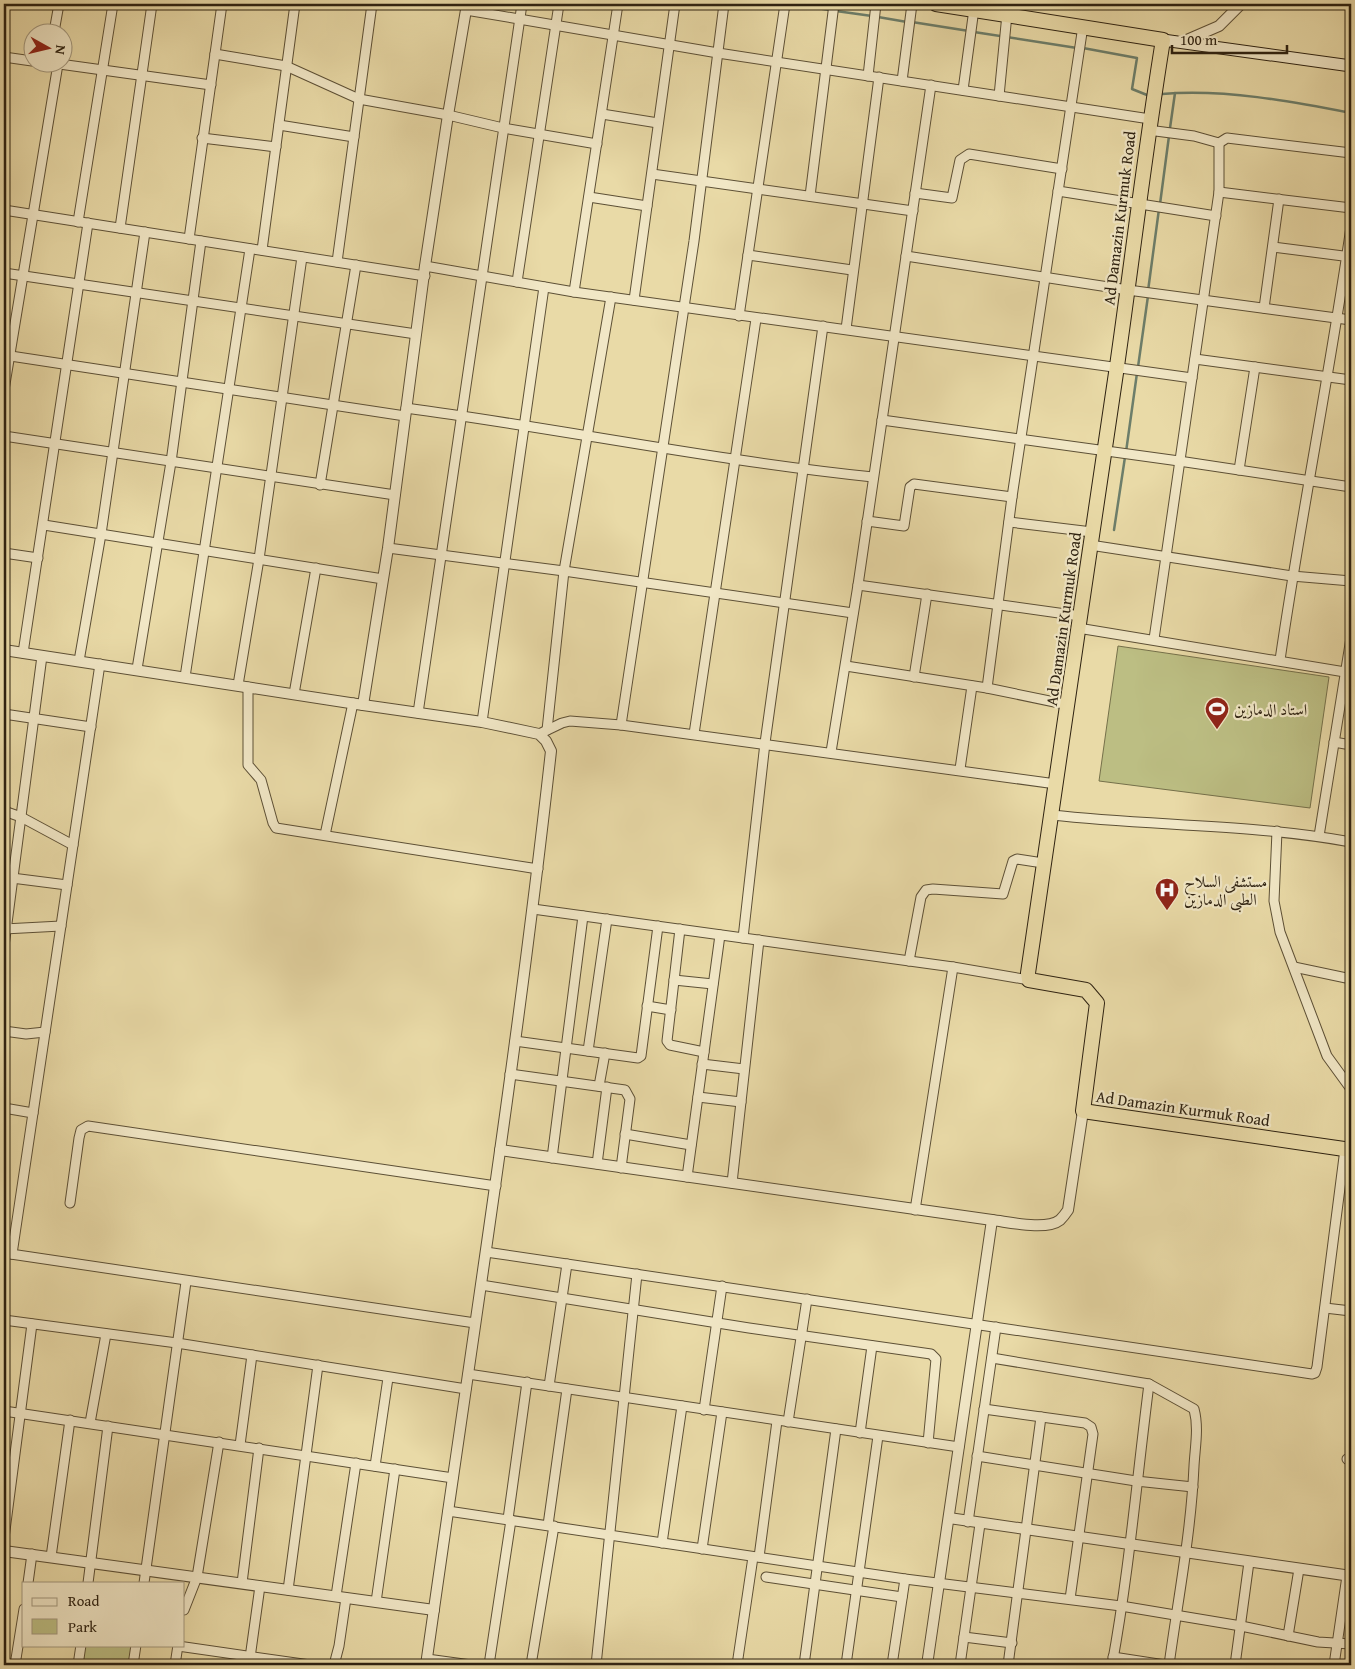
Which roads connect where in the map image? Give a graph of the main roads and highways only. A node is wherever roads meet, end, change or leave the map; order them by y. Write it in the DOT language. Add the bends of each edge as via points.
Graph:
graph roads {
  1 [pos="936,4"];
  2 [pos="1007,9"];
  3 [pos="1163,40"];
  4 [pos="1351,66"];
  5 [pos="1348,1149"];
  1 -- 2 [label="highway"];
  2 -- 3 [label="highway"];
  3 -- 4 [label="main road"];
  3 -- 5 [label="highway, Ad Damazin Kurmuk Road" via="1029,980 1086,990 1098,1002 1083,1111"];
}
